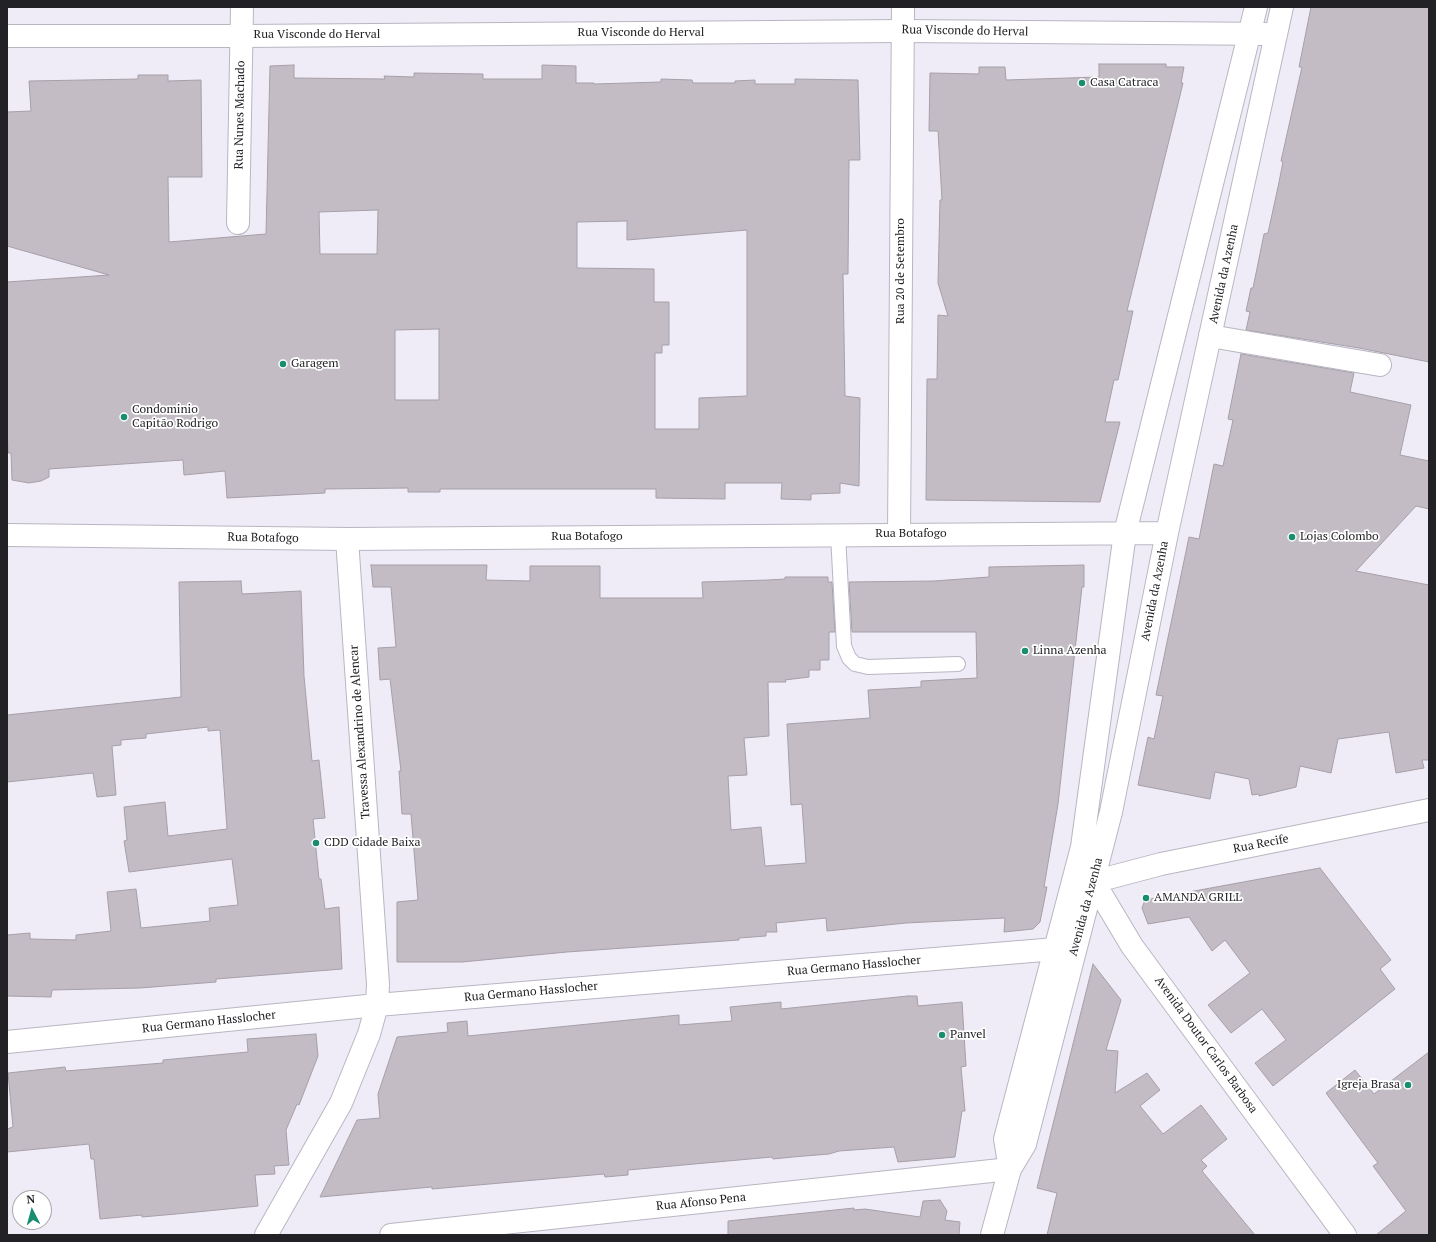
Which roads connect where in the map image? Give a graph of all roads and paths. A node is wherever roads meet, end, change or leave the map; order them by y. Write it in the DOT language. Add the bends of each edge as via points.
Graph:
graph roads {
  1 [pos="242,7"];
  2 [pos="903,7"];
  3 [pos="1256,7"];
  4 [pos="1282,7"];
  5 [pos="903,31"];
  6 [pos="1276,34"];
  7 [pos="1250,35"];
  8 [pos="7,36"];
  9 [pos="242,36"];
  10 [pos="238,223"];
  11 [pos="1210,336"];
  12 [pos="1380,365"];
  13 [pos="1125,533"];
  14 [pos="1167,533"];
  15 [pos="899,534"];
  16 [pos="838,535"];
  17 [pos="7,536"];
  18 [pos="347,539"];
  19 [pos="958,664"];
  20 [pos="1429,810"];
  21 [pos="1082,847"];
  22 [pos="1093,882"];
  23 [pos="1056,949"];
  24 [pos="377,1005"];
  25 [pos="7,1042"];
  26 [pos="1010,1169"];
  27 [pos="266,1235"];
  28 [pos="391,1235"];
  29 [pos="992,1235"];
  30 [pos="1345,1235"];
  1 -- 9 [label="street, Rua Nunes Machado"];
  2 -- 5 [label="street, Rua 20 de Setembro"];
  3 -- 7 [label="street, Avenida da Azenha"];
  4 -- 6 [label="street, Avenida da Azenha"];
  5 -- 7 [label="street, Rua Visconde do Herval"];
  5 -- 9 [label="street, Rua Visconde do Herval"];
  5 -- 15 [label="street, Rua 20 de Setembro"];
  6 -- 7 [label="street, Rua Visconde do Herval"];
  6 -- 11 [label="street, Avenida da Azenha"];
  7 -- 13 [label="street, Avenida da Azenha"];
  8 -- 9 [label="street, Rua Visconde do Herval"];
  9 -- 10 [label="street, Rua Nunes Machado"];
  11 -- 12 [label="street"];
  11 -- 14 [label="street, Avenida da Azenha"];
  13 -- 14 [label="street, Rua Botafogo"];
  13 -- 15 [label="street, Rua Botafogo"];
  13 -- 21 [label="street, Avenida da Azenha"];
  14 -- 22 [label="street, Avenida da Azenha" via="1112,812"];
  15 -- 16 [label="street, Rua Botafogo"];
  16 -- 18 [label="street, Rua Botafogo"];
  16 -- 19 [label="lane" via="844,646 849,658 855,664 868,667"];
  17 -- 18 [label="street, Rua Botafogo"];
  18 -- 24 [label="street, Travessa Alexandrino de Alencar" via="378,984"];
  20 -- 22 [label="street, Rua Recife" via="1161,864"];
  21 -- 22 [label="street, Avenida Doutor Carlos Barbosa"];
  21 -- 23 [label="street, Avenida da Azenha"];
  22 -- 26 [label="street, Avenida da Azenha" via="1025,1144"];
  22 -- 30 [label="street, Avenida Doutor Carlos Barbosa" via="1132,946"];
  23 -- 24 [label="street, Rua Germano Hasslocher"];
  23 -- 26 [label="street, Avenida da Azenha" via="1005,1139"];
  24 -- 25 [label="street, Rua Germano Hasslocher"];
  24 -- 27 [label="street, Travessa Alexandrino de Alencar" via="369,1034 341,1103"];
  26 -- 28 [label="street, Rua Afonso Pena"];
  26 -- 29 [label="street, Avenida da Azenha"];
}
